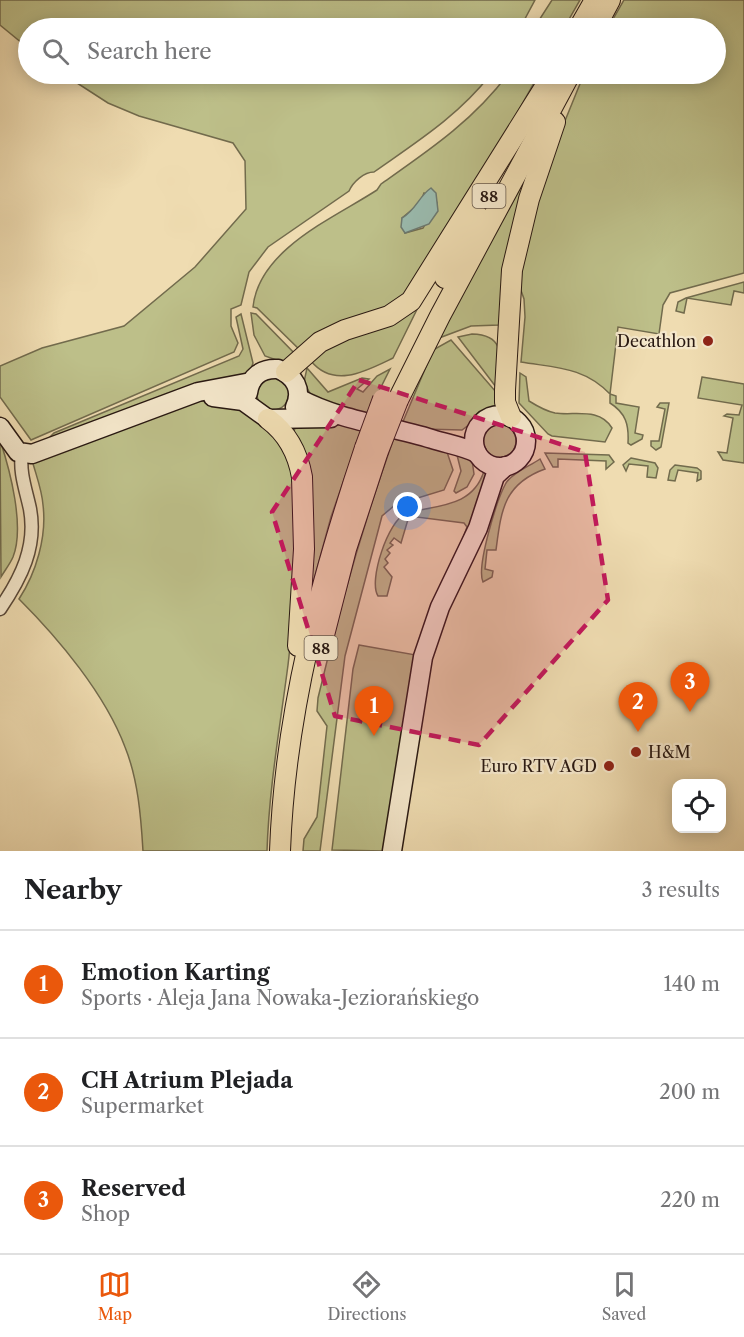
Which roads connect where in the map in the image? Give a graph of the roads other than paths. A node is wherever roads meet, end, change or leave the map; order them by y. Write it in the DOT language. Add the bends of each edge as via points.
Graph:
graph roads {
  1 [pos="595,0"];
  2 [pos="610,0"];
  3 [pos="585,18"];
  4 [pos="600,18"];
  5 [pos="548,84"];
  6 [pos="549,84"];
  7 [pos="565,84"];
  8 [pos="568,84"];
  9 [pos="432,317"];
  10 [pos="286,372"];
  11 [pos="251,382"];
  12 [pos="184,398"];
  13 [pos="298,398"];
  14 [pos="269,416"];
  15 [pos="511,417"];
  16 [pos="345,418"];
  17 [pos="0,427"];
  18 [pos="475,434"];
  19 [pos="422,435"];
  20 [pos="372,450"];
  21 [pos="477,453"];
  22 [pos="22,463"];
  23 [pos="506,466"];
  24 [pos="0,609"];
  25 [pos="283,804"];
  26 [pos="280,851"];
  27 [pos="292,851"];
  28 [pos="392,851"];
  1 -- 3 [label="main road"];
  2 -- 4 [label="main road"];
  5 -- 10 [label="main road" via="411,301 389,316 320,342"];
  6 -- 9 [label="main road, 88"];
  7 -- 9 [label="main road, 88"];
  8 -- 15 [label="main road" via="529,199 512,270 505,390"];
  9 -- 20 [label="main road, 88, bridge" via="391,400"];
  10 -- 11 [label="street" via="263,371"];
  10 -- 13 [label="street" via="297,386"];
  11 -- 12 [label="street"];
  11 -- 14 [label="street" via="248,398"];
  12 -- 14 [label="street" via="229,398 243,401"];
  12 -- 22 [label="street" via="40,451"];
  13 -- 14 [label="street" via="294,409"];
  13 -- 16 [label="street"];
  14 -- 16 [label="street"];
  14 -- 25 [label="main road" via="300,465 304,494 299,641 286,729"];
  15 -- 18 [label="street" via="486,418"];
  15 -- 23 [label="street" via="522,428 525,445 520,456"];
  16 -- 19 [label="street"];
  17 -- 22 [label="street"];
  18 -- 19 [label="street"];
  18 -- 21 [label="street"];
  19 -- 21 [label="street"];
  20 -- 25 [label="main road, 88" via="318,599 292,725"];
  20 -- 27 [label="main road, 88" via="327,618 294,801"];
  21 -- 23 [label="street" via="487,463"];
  22 -- 24 [label="street" via="30,511 30,545 21,577"];
  23 -- 28 [label="street" via="495,476 478,528 440,607 423,657"];
  25 -- 26 [label="main road, 88"];
}
